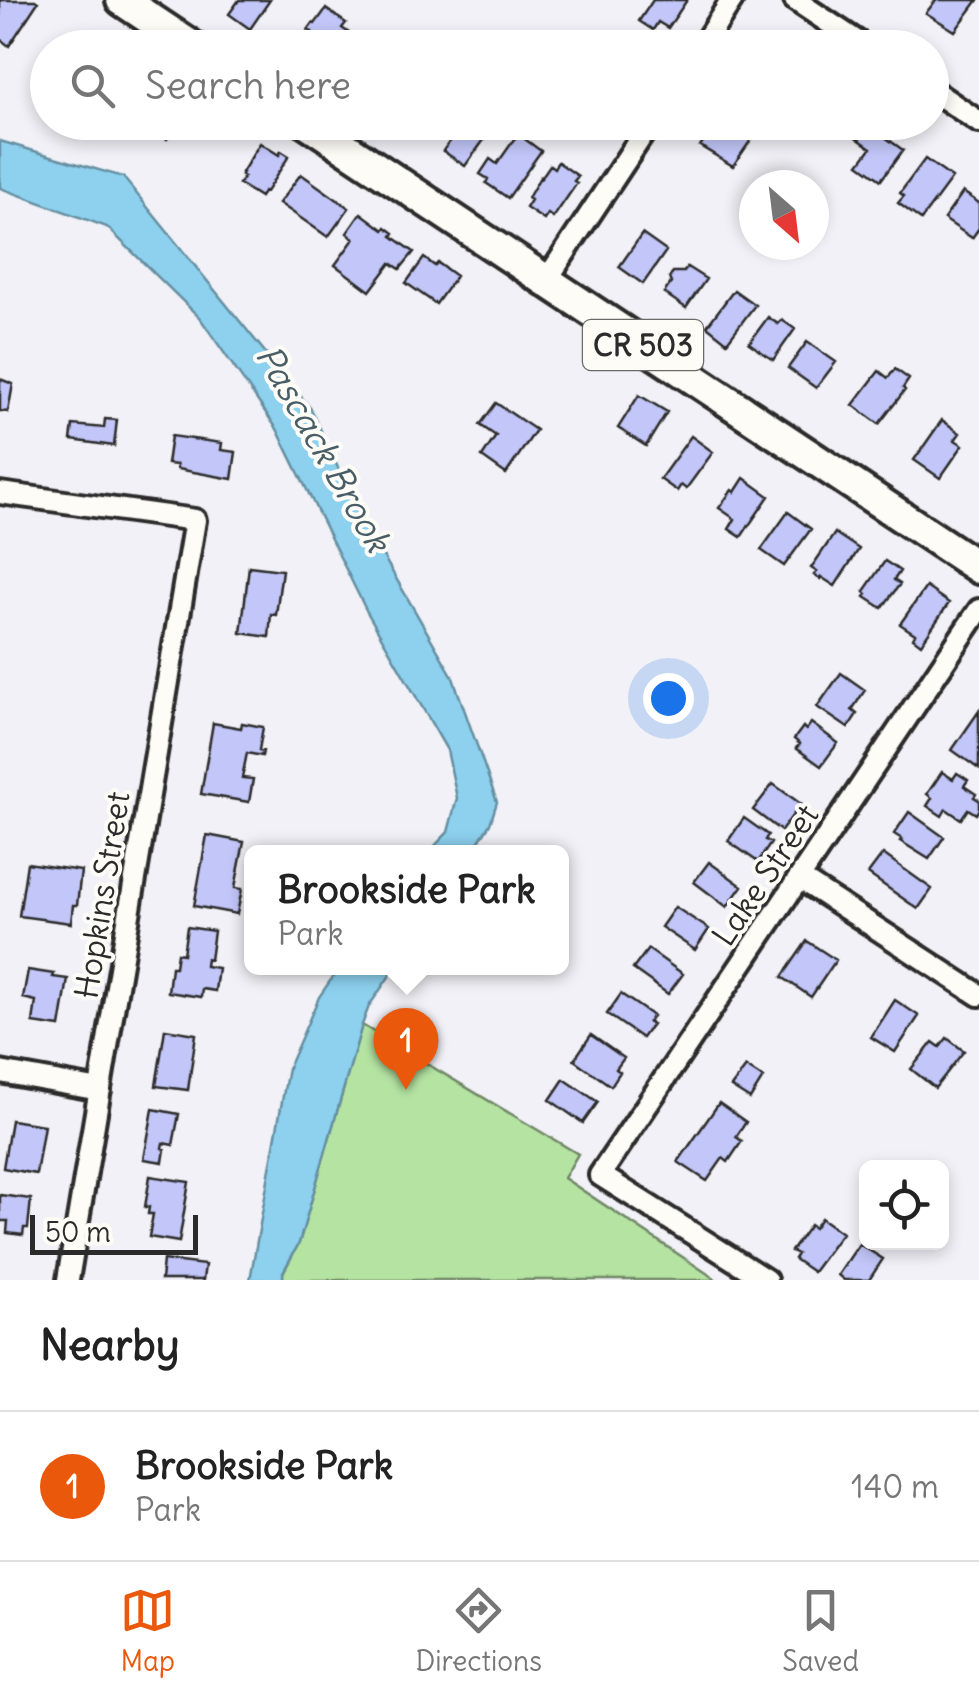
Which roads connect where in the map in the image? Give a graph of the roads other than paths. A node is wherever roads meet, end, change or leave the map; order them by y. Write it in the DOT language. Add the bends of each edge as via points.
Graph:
graph roads {
  1 [pos="122,0"];
  2 [pos="732,0"];
  3 [pos="795,0"];
  4 [pos="167,30"];
  5 [pos="713,30"];
  6 [pos="840,30"];
  7 [pos="949,102"];
  8 [pos="979,122"];
  9 [pos="334,140"];
  10 [pos="639,140"];
  11 [pos="546,281"];
  12 [pos="0,493"];
  13 [pos="979,568"];
  14 [pos="979,610"];
  15 [pos="799,878"];
  16 [pos="979,995"];
  17 [pos="0,1072"];
  18 [pos="100,1090"];
  19 [pos="68,1280"];
  20 [pos="766,1280"];
  1 -- 4 [label="main road"];
  2 -- 5 [label="street"];
  3 -- 6 [label="street"];
  7 -- 8 [label="street"];
  9 -- 11 [label="main road, CR 503"];
  10 -- 11 [label="street"];
  11 -- 13 [label="main road, CR 503"];
  12 -- 18 [label="street, Hopkins Street" via="195,520"];
  14 -- 15 [label="street, Lake Street"];
  15 -- 16 [label="street"];
  15 -- 20 [label="street, Lake Street" via="600,1174"];
  17 -- 18 [label="street"];
  18 -- 19 [label="street, Hopkins Street"];
}
